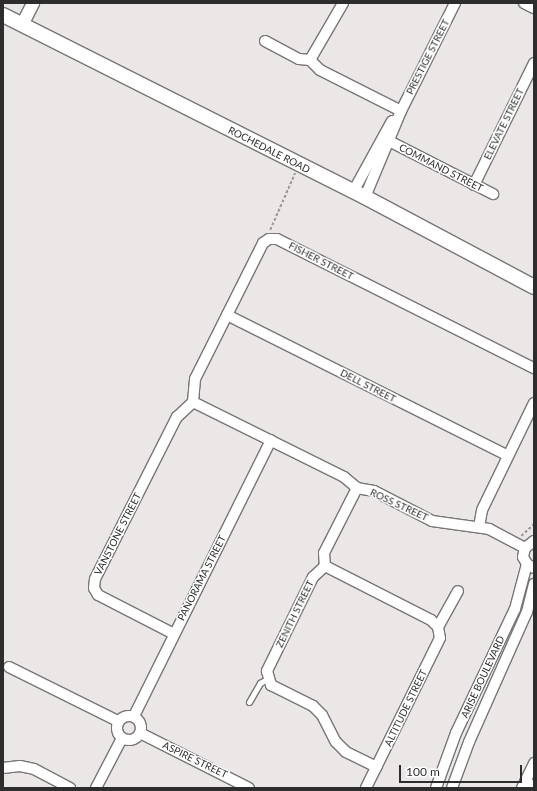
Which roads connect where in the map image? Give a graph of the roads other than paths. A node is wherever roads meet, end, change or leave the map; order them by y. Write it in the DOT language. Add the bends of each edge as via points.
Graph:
graph roads {
  1 [pos="33,3"];
  2 [pos="343,3"];
  3 [pos="455,3"];
  4 [pos="524,3"];
  5 [pos="534,8"];
  6 [pos="3,16"];
  7 [pos="22,25"];
  8 [pos="265,41"];
  9 [pos="310,60"];
  10 [pos="534,63"];
  11 [pos="400,112"];
  12 [pos="389,142"];
  13 [pos="474,185"];
  14 [pos="359,194"];
  15 [pos="493,194"];
  16 [pos="534,286"];
  17 [pos="227,316"];
  18 [pos="534,368"];
  19 [pos="193,402"];
  20 [pos="534,403"];
  21 [pos="271,440"];
  22 [pos="508,456"];
  23 [pos="357,488"];
  24 [pos="479,527"];
  25 [pos="531,543"];
  26 [pos="325,566"];
  27 [pos="530,566"];
  28 [pos="534,584"];
  29 [pos="458,590"];
  30 [pos="438,627"];
  31 [pos="174,634"];
  32 [pos="9,667"];
  33 [pos="268,679"];
  34 [pos="249,702"];
  35 [pos="134,716"];
  36 [pos="118,721"];
  37 [pos="140,733"];
  38 [pos="122,738"];
  39 [pos="534,763"];
  40 [pos="377,767"];
  41 [pos="3,768"];
  42 [pos="527,785"];
  43 [pos="70,788"];
  44 [pos="96,788"];
  45 [pos="249,788"];
  46 [pos="366,788"];
  47 [pos="436,788"];
  48 [pos="452,788"];
  1 -- 7 [label="street"];
  2 -- 9 [label="street"];
  3 -- 11 [label="street, PRESTIGE STREET"];
  4 -- 5 [label="street"];
  6 -- 7 [label="main road, ROCHEDALE ROAD"];
  7 -- 14 [label="main road, ROCHEDALE ROAD"];
  8 -- 9 [label="street" via="298,59"];
  9 -- 11 [label="street" via="320,70"];
  10 -- 13 [label="street, ELEVATE STREET"];
  11 -- 12 [label="street, PRESTIGE STREET"];
  11 -- 14 [label="street, PRESTIGE STREET" via="391,122"];
  12 -- 13 [label="street, COMMAND STREET"];
  12 -- 14 [label="street, PRESTIGE STREET"];
  13 -- 15 [label="street, COMMAND STREET"];
  14 -- 16 [label="main road, ROCHEDALE ROAD"];
  17 -- 18 [label="street, FISHER STREET" via="263,243 268,239 277,239"];
  17 -- 19 [label="street" via="195,379"];
  17 -- 22 [label="street, DELL STREET"];
  19 -- 21 [label="street, ROSS STREET"];
  19 -- 31 [label="street, VANSTONE STREET" via="177,416 95,579 94,588 98,595"];
  20 -- 22 [label="street"];
  21 -- 23 [label="street, ROSS STREET" via="344,477"];
  21 -- 31 [label="street, PANORAMA STREET"];
  22 -- 24 [label="street" via="482,510"];
  23 -- 24 [label="street, ROSS STREET" via="374,491 432,521"];
  23 -- 26 [label="street" via="324,553"];
  24 -- 25 [label="street, ROSS STREET"];
  25 -- 27 [label="street" via="523,557"];
  26 -- 30 [label="street" via="431,620"];
  26 -- 33 [label="street, ZENITH STREET" via="313,577 267,671"];
  27 -- 47 [label="street, ARISE BOULEVARD" via="515,609 456,733"];
  28 -- 48 [label="street, ARISE BOULEVARD" via="527,612 469,742"];
  29 -- 30 [label="street, ALTITUDE STREET"];
  30 -- 40 [label="street, ALTITUDE STREET" via="440,638"];
  31 -- 35 [label="street, PANORAMA STREET"];
  32 -- 36 [label="street"];
  33 -- 34 [label="lane" via="260,683"];
  33 -- 40 [label="street" via="271,685 313,706 322,715 336,742 346,752"];
  35 -- 36 [label="street" via="125,716"];
  35 -- 37 [label="street" via="140,722"];
  36 -- 38 [label="street" via="116,731"];
  37 -- 38 [label="street" via="132,740"];
  37 -- 45 [label="street, ASPIRE STREET"];
  38 -- 44 [label="street"];
  39 -- 42 [label="street"];
  40 -- 46 [label="street, ALTITUDE STREET"];
  41 -- 43 [label="street" via="20,766 34,770"];
}
